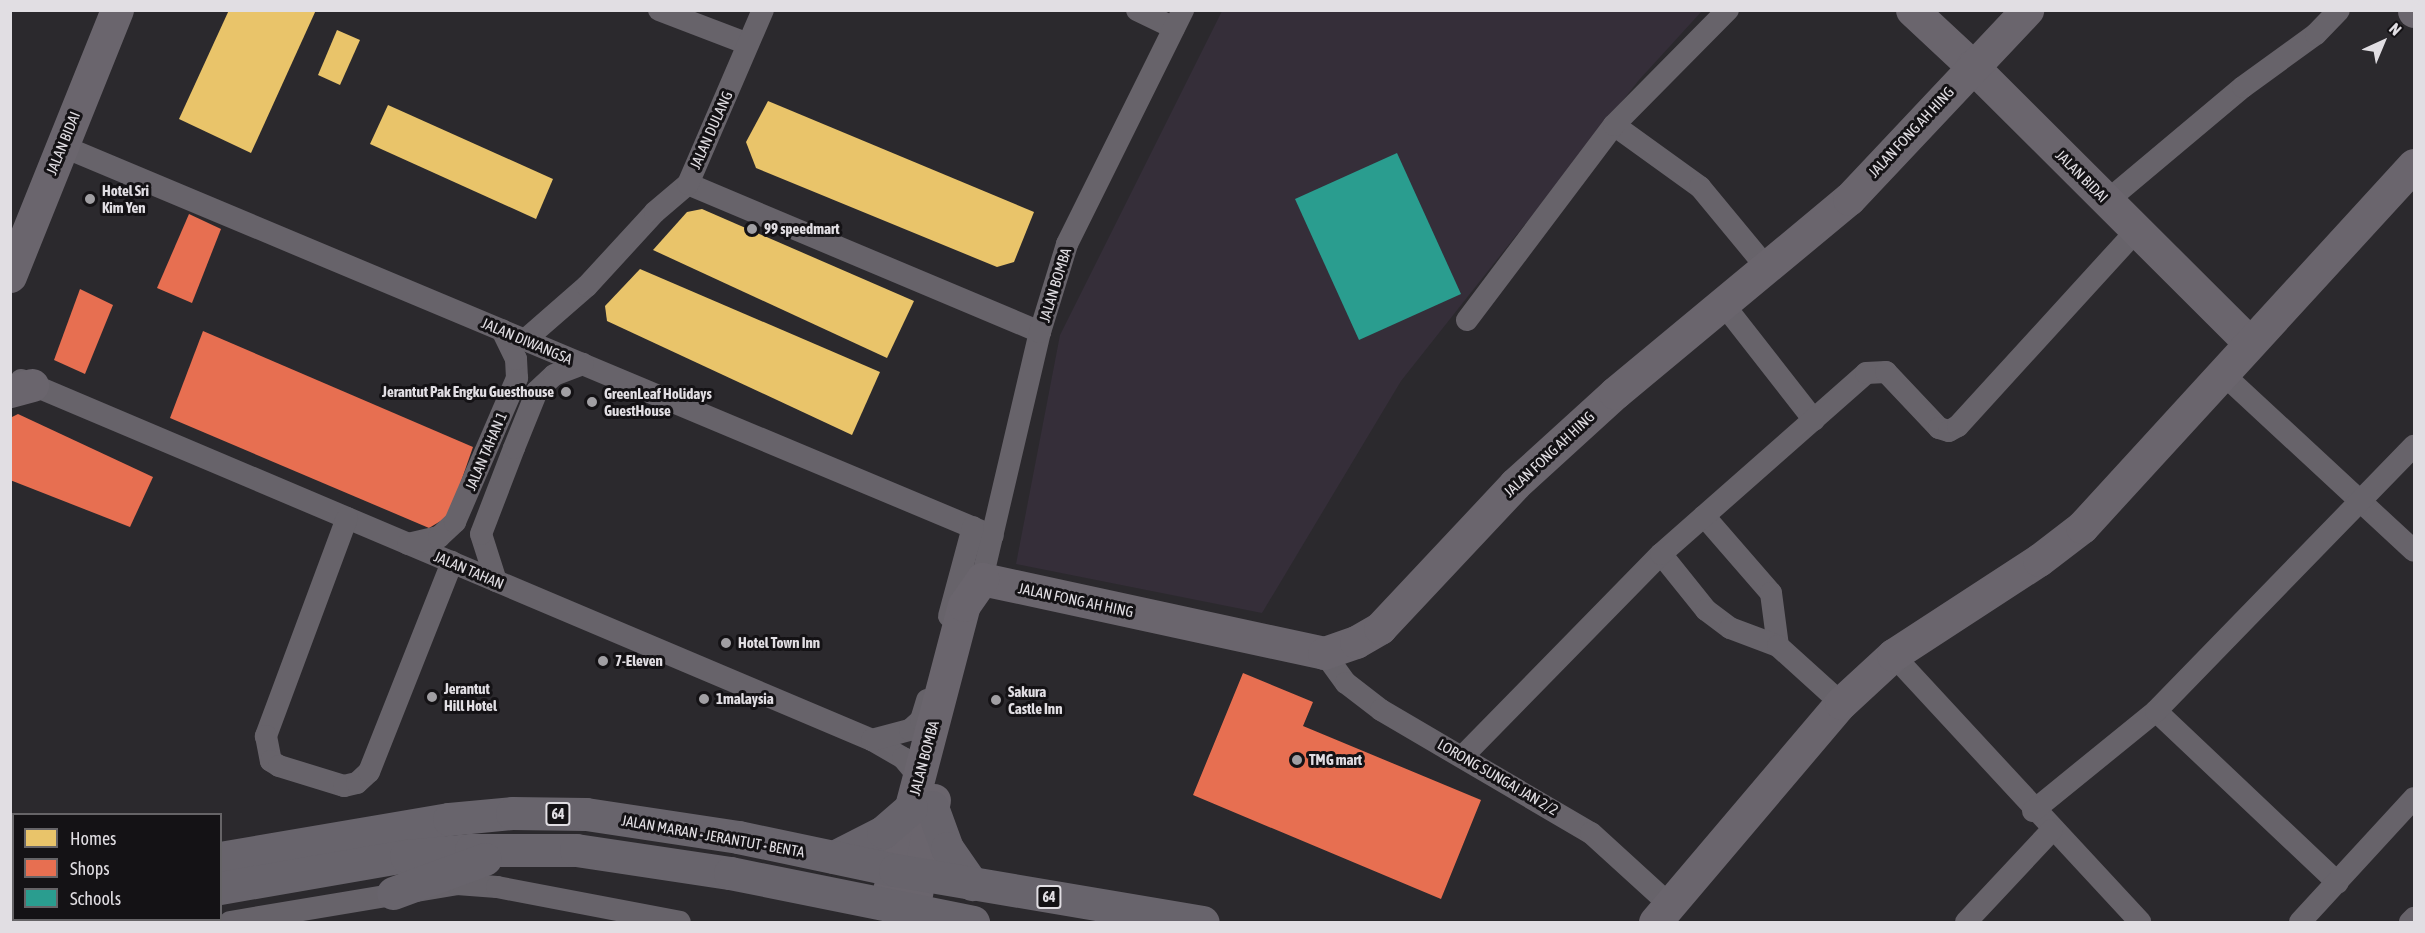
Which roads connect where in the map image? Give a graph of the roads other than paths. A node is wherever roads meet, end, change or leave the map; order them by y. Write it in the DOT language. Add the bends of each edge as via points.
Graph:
graph roads {
  1 [pos="117,10"];
  2 [pos="659,10"];
  3 [pos="763,10"];
  4 [pos="1137,10"];
  5 [pos="1728,10"];
  6 [pos="1912,10"];
  7 [pos="2027,10"];
  8 [pos="2338,10"];
  9 [pos="1178,19"];
  10 [pos="748,44"];
  11 [pos="1972,66"];
  12 [pos="1614,125"];
  13 [pos="62,146"];
  14 [pos="2410,180"];
  15 [pos="688,184"];
  16 [pos="2107,201"];
  17 [pos="2136,231"];
  18 [pos="1767,268"];
  19 [pos="10,276"];
  20 [pos="587,286"];
  21 [pos="1724,304"];
  22 [pos="1467,320"];
  23 [pos="502,330"];
  24 [pos="1040,332"];
  25 [pos="525,340"];
  26 [pos="2250,343"];
  27 [pos="554,352"];
  28 [pos="583,364"];
  29 [pos="2223,374"];
  30 [pos="18,384"];
  31 [pos="1814,420"];
  32 [pos="2415,446"];
  33 [pos="2359,502"];
  34 [pos="1704,516"];
  35 [pos="347,518"];
  36 [pos="983,531"];
  37 [pos="408,544"];
  38 [pos="2415,551"];
  39 [pos="1661,554"];
  40 [pos="452,562"];
  41 [pos="982,579"];
  42 [pos="496,581"];
  43 [pos="1778,646"];
  44 [pos="1324,653"];
  45 [pos="1893,655"];
  46 [pos="1841,703"];
  47 [pos="2156,711"];
  48 [pos="872,740"];
  49 [pos="1464,755"];
  50 [pos="921,798"];
  51 [pos="2414,798"];
  52 [pos="2033,812"];
  53 [pos="2052,830"];
  54 [pos="502,850"];
  55 [pos="834,857"];
  56 [pos="222,858"];
  57 [pos="907,872"];
  58 [pos="2338,883"];
  59 [pos="972,884"];
  60 [pos="222,888"];
  61 [pos="393,893"];
  62 [pos="1662,914"];
  63 [pos="898,915"];
  64 [pos="2415,918"];
  65 [pos="230,922"];
  66 [pos="680,922"];
  67 [pos="973,922"];
  68 [pos="1203,922"];
  69 [pos="1966,922"];
  70 [pos="2140,922"];
  71 [pos="2300,922"];
  72 [pos="2410,922"];
  1 -- 13 [label="main road, JALAN BIDAI"];
  2 -- 10 [label="street"];
  3 -- 10 [label="street, JALAN DULANG"];
  4 -- 9 [label="street"];
  5 -- 12 [label="street"];
  6 -- 11 [label="main road, JALAN BIDAI"];
  7 -- 11 [label="main road, JALAN FONG AH HING"];
  8 -- 16 [label="street" via="2316,34 2243,87"];
  9 -- 24 [label="street, JALAN BOMBA" via="1066,244"];
  10 -- 15 [label="street, JALAN DULANG"];
  11 -- 16 [label="main road, JALAN BIDAI"];
  11 -- 18 [label="main road, JALAN FONG AH HING" via="1849,199"];
  12 -- 18 [label="street" via="1700,187"];
  12 -- 22 [label="street"];
  13 -- 19 [label="main road, JALAN BIDAI"];
  13 -- 23 [label="street, JALAN DIWANGSA"];
  14 -- 26 [label="main road"];
  15 -- 20 [label="street, JALAN DULANG" via="655,212"];
  15 -- 24 [label="street"];
  16 -- 17 [label="main road, JALAN BIDAI"];
  17 -- 26 [label="main road, JALAN BIDAI"];
  17 -- 31 [label="street" via="1958,426 1949,431 1939,428 1895,379 1876,370 1866,373"];
  18 -- 21 [label="main road, JALAN FONG AH HING"];
  20 -- 25 [label="street, JALAN DULANG"];
  20 -- 27 [label="street, JALAN DULANG"];
  21 -- 31 [label="street"];
  21 -- 44 [label="main road, JALAN FONG AH HING" via="1615,393 1515,484 1380,628"];
  23 -- 25 [label="street, JALAN DIWANGSA"];
  23 -- 37 [label="street, JALAN TAHAN 1" via="516,359 517,378 455,522 439,537"];
  24 -- 36 [label="street, JALAN BOMBA"];
  25 -- 27 [label="street, JALAN DIWANGSA"];
  26 -- 29 [label="main road"];
  27 -- 28 [label="street, JALAN DIWANGSA"];
  28 -- 36 [label="street, JALAN DIWANGSA"];
  28 -- 42 [label="street, JALAN TAHAN 1" via="554,375 537,390 481,534"];
  29 -- 33 [label="street"];
  29 -- 45 [label="main road" via="2082,527 2039,560"];
  30 -- 35 [label="street, JALAN TAHAN"];
  31 -- 34 [label="street"];
  32 -- 33 [label="street"];
  33 -- 38 [label="street"];
  33 -- 47 [label="street"];
  34 -- 39 [label="street"];
  34 -- 43 [label="street" via="1772,593"];
  35 -- 37 [label="street, JALAN TAHAN"];
  35 -- 40 [label="street" via="266,736 270,761 279,766 344,786 357,783 369,772"];
  36 -- 41 [label="street, JALAN BOMBA"];
  36 -- 48 [label="street" via="921,720 899,736"];
  37 -- 40 [label="street, JALAN TAHAN"];
  39 -- 43 [label="street" via="1706,610 1730,628"];
  39 -- 49 [label="street"];
  40 -- 42 [label="street, JALAN TAHAN"];
  41 -- 44 [label="main road, JALAN FONG AH HING"];
  41 -- 50 [label="main road, JALAN BOMBA" via="983,608"];
  42 -- 48 [label="street, JALAN TAHAN"];
  43 -- 46 [label="street"];
  44 -- 49 [label="street, LORONG SUNGAI JAN 2/2" via="1346,683 1382,710"];
  45 -- 46 [label="main road"];
  45 -- 52 [label="street"];
  46 -- 62 [label="main road"];
  47 -- 52 [label="street"];
  47 -- 58 [label="street"];
  48 -- 50 [label="street, JALAN TAHAN" via="903,758"];
  49 -- 62 [label="street, LORONG SUNGAI JAN 2/2" via="1591,833"];
  50 -- 55 [label="main road" via="883,832"];
  50 -- 57 [label="main road, JALAN BOMBA"];
  50 -- 59 [label="main road" via="947,848"];
  51 -- 58 [label="street"];
  52 -- 53 [label="street"];
  53 -- 69 [label="street"];
  53 -- 70 [label="street"];
  54 -- 60 [label="main road" via="406,856"];
  54 -- 61 [label="main road" via="472,866"];
  54 -- 63 [label="main road" via="576,850 718,871"];
  55 -- 56 [label="main road, JALAN MARAN - JERANTUT - BENTA / 64" via="738,837 586,814 512,813 449,819"];
  55 -- 57 [label="main road, JALAN MARAN - JERANTUT - BENTA / 64"];
  57 -- 59 [label="main road, JALAN MARAN - JERANTUT - BENTA / 64"];
  57 -- 63 [label="main road, JALAN BOMBA"];
  58 -- 71 [label="street"];
  59 -- 68 [label="main road, JALAN MARAN - JERANTUT - BENTA / 64"];
  61 -- 65 [label="street"];
  61 -- 66 [label="street" via="458,884 497,887"];
  63 -- 67 [label="main road"];
  64 -- 72 [label="street"];
}
